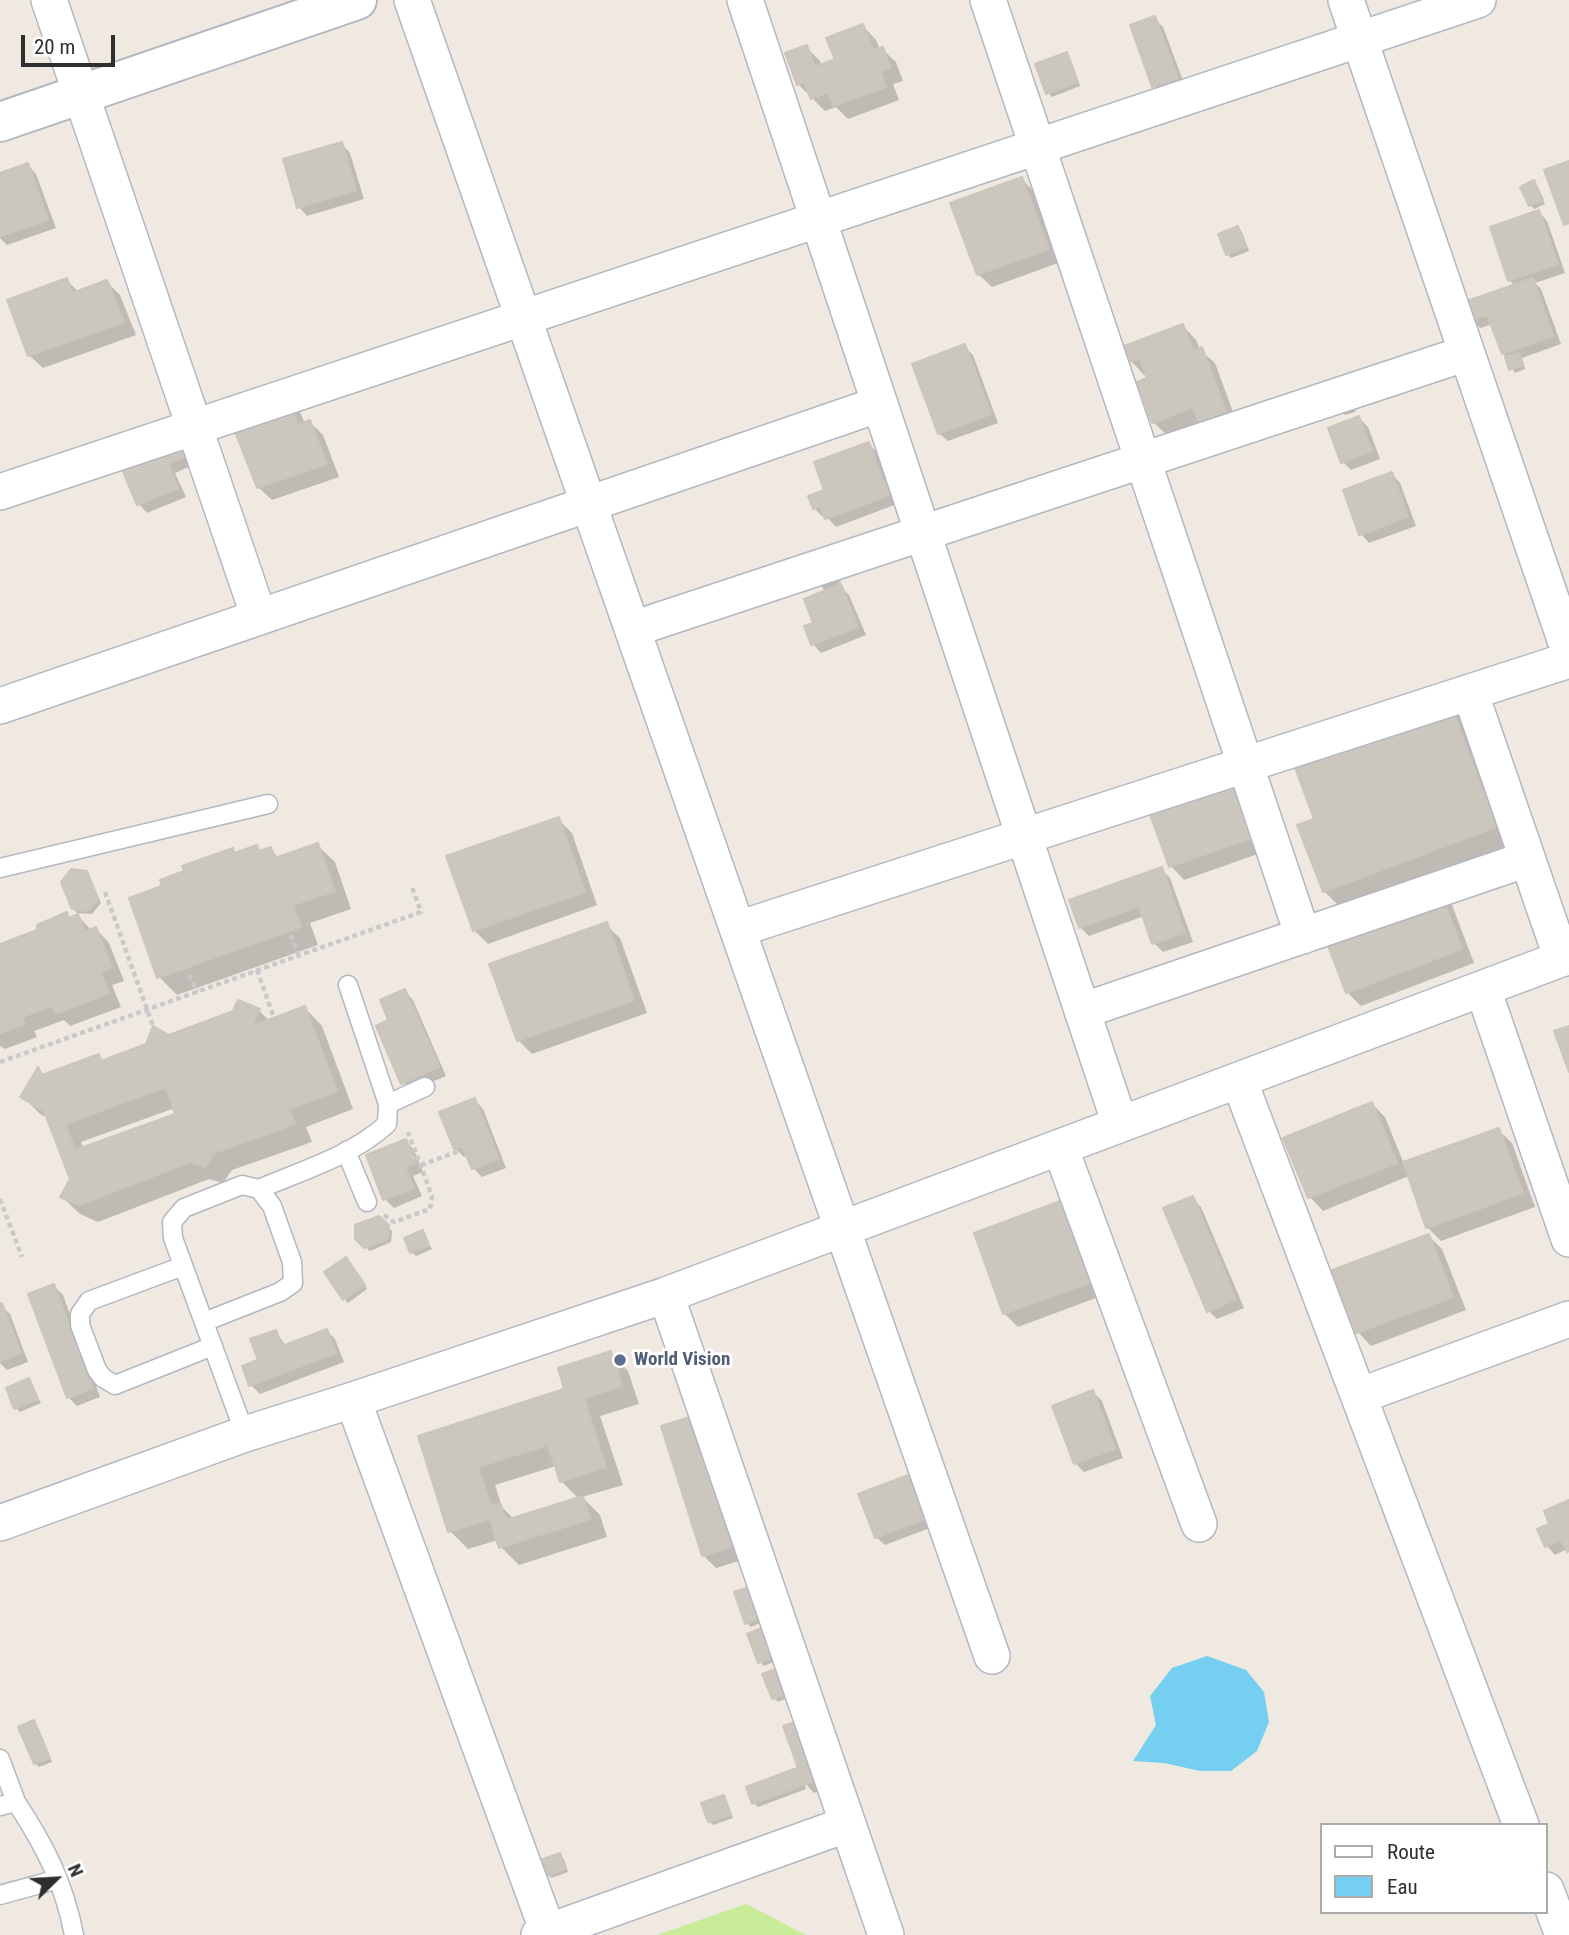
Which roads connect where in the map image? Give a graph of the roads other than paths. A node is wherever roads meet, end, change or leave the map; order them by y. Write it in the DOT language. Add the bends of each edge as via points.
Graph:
graph roads {
  1 [pos="50,0"];
  2 [pos="357,0"];
  3 [pos="412,0"];
  4 [pos="745,0"];
  5 [pos="988,0"];
  6 [pos="1346,0"];
  7 [pos="1478,0"];
  8 [pos="1360,39"];
  9 [pos="81,94"];
  10 [pos="0,122"];
  11 [pos="1037,146"];
  12 [pos="818,219"];
  13 [pos="524,317"];
  14 [pos="1467,353"];
  15 [pos="880,404"];
  16 [pos="195,427"];
  17 [pos="1143,460"];
  18 [pos="0,492"];
  19 [pos="589,504"];
  20 [pos="923,533"];
  21 [pos="259,617"];
  22 [pos="632,629"];
  23 [pos="1569,651"];
  24 [pos="1569,660"];
  25 [pos="1470,692"];
  26 [pos="0,706"];
  27 [pos="1246,765"];
  28 [pos="268,803"];
  29 [pos="1024,836"];
  30 [pos="1527,859"];
  31 [pos="0,868"];
  32 [pos="738,929"];
  33 [pos="1303,936"];
  34 [pos="1565,958"];
  35 [pos="348,985"];
  36 [pos="1483,989"];
  37 [pos="1082,1011"];
  38 [pos="1239,1080"];
  39 [pos="425,1087"];
  40 [pos="392,1102"];
  41 [pos="1120,1125"];
  42 [pos="1060,1147"];
  43 [pos="346,1151"];
  44 [pos="258,1189"];
  45 [pos="367,1202"];
  46 [pos="842,1229"];
  47 [pos="1569,1239"];
  48 [pos="183,1265"];
  49 [pos="666,1295"];
  50 [pos="1569,1319"];
  51 [pos="204,1322"];
  52 [pos="213,1346"];
  53 [pos="1359,1396"];
  54 [pos="353,1400"];
  55 [pos="245,1434"];
  56 [pos="2,1517"];
  57 [pos="1199,1524"];
  58 [pos="992,1656"];
  59 [pos="0,1759"];
  60 [pos="8,1804"];
  61 [pos="1520,1823"];
  62 [pos="848,1824"];
  63 [pos="58,1879"];
  64 [pos="0,1895"];
  65 [pos="1548,1895"];
  66 [pos="544,1933"];
  67 [pos="74,1935"];
  68 [pos="886,1935"];
  69 [pos="1563,1935"];
  1 -- 9 [label="street"];
  2 -- 9 [label="street"];
  3 -- 13 [label="street"];
  4 -- 12 [label="street"];
  5 -- 11 [label="street"];
  6 -- 8 [label="street"];
  7 -- 8 [label="street"];
  8 -- 11 [label="street"];
  8 -- 14 [label="street"];
  9 -- 10 [label="street"];
  9 -- 16 [label="street"];
  11 -- 12 [label="street"];
  11 -- 17 [label="street"];
  12 -- 13 [label="street"];
  12 -- 15 [label="street"];
  13 -- 16 [label="street"];
  13 -- 19 [label="street"];
  14 -- 17 [label="street"];
  14 -- 23 [label="street"];
  15 -- 19 [label="street"];
  15 -- 20 [label="street"];
  16 -- 18 [label="street"];
  16 -- 21 [label="street"];
  17 -- 20 [label="street"];
  17 -- 27 [label="street"];
  19 -- 21 [label="street"];
  19 -- 22 [label="street"];
  20 -- 22 [label="street"];
  20 -- 29 [label="street"];
  21 -- 26 [label="street"];
  22 -- 32 [label="street"];
  24 -- 25 [label="street"];
  25 -- 27 [label="street"];
  25 -- 30 [label="street"];
  27 -- 29 [label="street"];
  27 -- 33 [label="street"];
  28 -- 31 [label="lane"];
  29 -- 32 [label="street"];
  29 -- 37 [label="street"];
  30 -- 33 [label="street"];
  30 -- 34 [label="street"];
  32 -- 46 [label="street"];
  33 -- 37 [label="street"];
  34 -- 36 [label="street"];
  35 -- 40 [label="lane"];
  36 -- 38 [label="street"];
  36 -- 47 [label="street"];
  37 -- 41 [label="street"];
  38 -- 41 [label="street"];
  38 -- 53 [label="street"];
  39 -- 40 [label="lane"];
  40 -- 43 [label="lane" via="387,1124"];
  41 -- 42 [label="street"];
  42 -- 46 [label="street"];
  42 -- 57 [label="street"];
  43 -- 44 [label="lane"];
  43 -- 45 [label="lane"];
  44 -- 48 [label="lane" via="242,1185 184,1208 172,1222"];
  44 -- 51 [label="lane" via="272,1206 292,1262 293,1283"];
  46 -- 49 [label="street"];
  46 -- 58 [label="street"];
  48 -- 51 [label="lane"];
  48 -- 52 [label="lane" via="89,1301 80,1314 80,1325 97,1370 115,1385"];
  49 -- 54 [label="street"];
  49 -- 62 [label="street"];
  50 -- 53 [label="street"];
  51 -- 52 [label="lane"];
  52 -- 55 [label="lane"];
  53 -- 61 [label="street"];
  54 -- 55 [label="street"];
  54 -- 66 [label="street"];
  55 -- 56 [label="street"];
  59 -- 60 [label="lane"];
  60 -- 63 [label="lane" via="41,1839"];
  62 -- 66 [label="street"];
  62 -- 68 [label="street"];
  63 -- 64 [label="lane"];
  63 -- 67 [label="lane"];
  65 -- 69 [label="street"];
}
